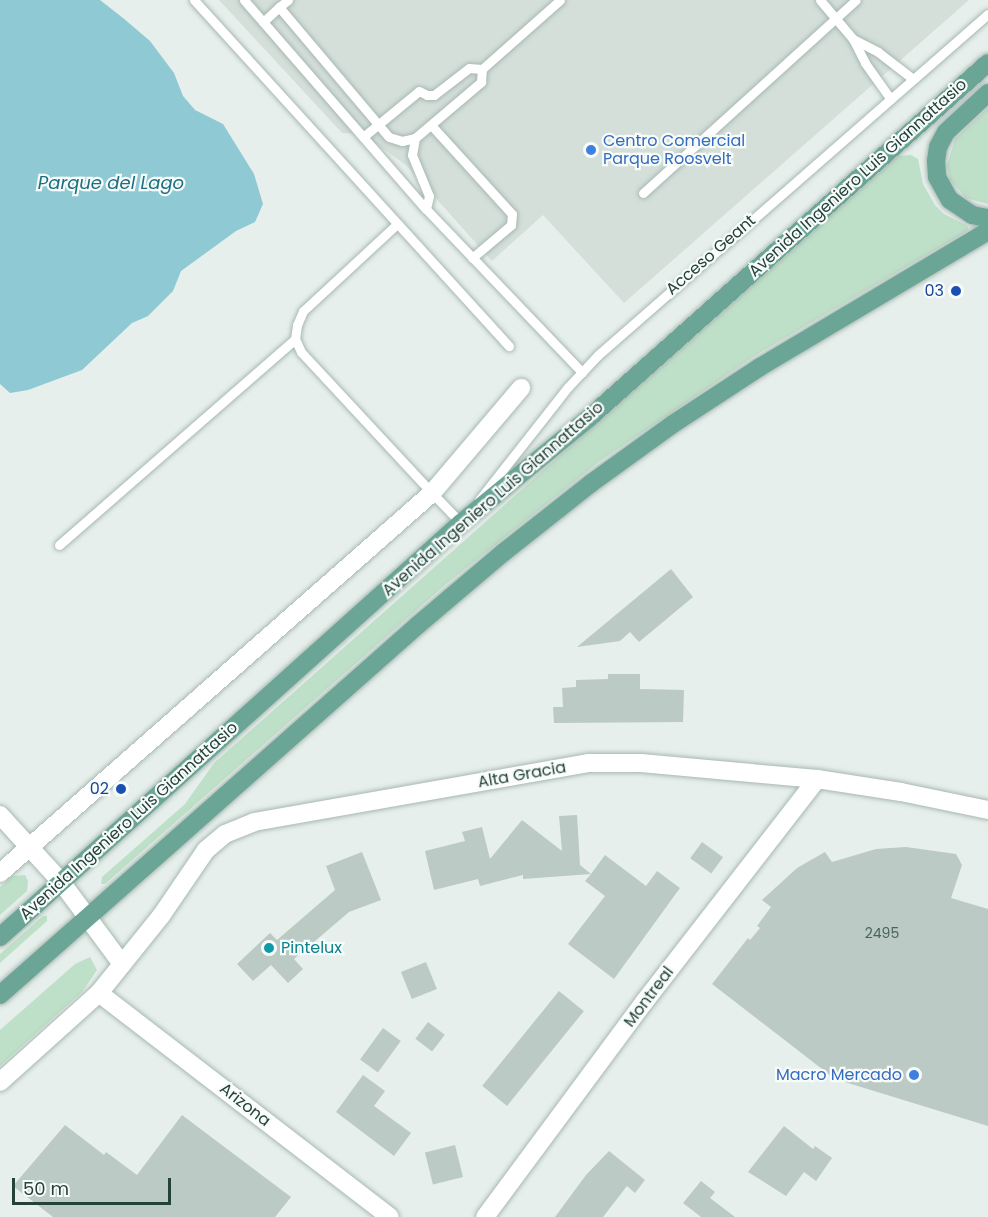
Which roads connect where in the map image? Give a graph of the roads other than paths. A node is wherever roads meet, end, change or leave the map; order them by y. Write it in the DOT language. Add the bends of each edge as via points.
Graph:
graph roads {
  1 [pos="194,0"];
  2 [pos="244,0"];
  3 [pos="288,0"];
  4 [pos="560,0"];
  5 [pos="820,0"];
  6 [pos="856,0"];
  7 [pos="279,7"];
  8 [pos="988,14"];
  9 [pos="836,19"];
  10 [pos="263,22"];
  11 [pos="853,39"];
  12 [pos="988,63"];
  13 [pos="482,69"];
  14 [pos="913,79"];
  15 [pos="988,93"];
  16 [pos="890,98"];
  17 [pos="379,124"];
  18 [pos="431,125"];
  19 [pos="363,137"];
  20 [pos="415,138"];
  21 [pos="643,193"];
  22 [pos="426,209"];
  23 [pos="988,218"];
  24 [pos="397,224"];
  25 [pos="988,231"];
  26 [pos="472,258"];
  27 [pos="295,339"];
  28 [pos="509,346"];
  29 [pos="582,372"];
  30 [pos="521,388"];
  31 [pos="432,493"];
  32 [pos="461,523"];
  33 [pos="59,545"];
  34 [pos="816,779"];
  35 [pos="988,810"];
  36 [pos="0,814"];
  37 [pos="28,848"];
  38 [pos="0,873"];
  39 [pos="62,883"];
  40 [pos="86,917"];
  41 [pos="0,937"];
  42 [pos="122,964"];
  43 [pos="99,993"];
  44 [pos="0,995"];
  45 [pos="0,1083"];
  46 [pos="390,1217"];
  47 [pos="484,1217"];
  1 -- 24 [label="lane"];
  2 -- 10 [label="lane"];
  3 -- 7 [label="lane"];
  4 -- 13 [label="lane"];
  5 -- 9 [label="lane"];
  6 -- 9 [label="lane"];
  7 -- 10 [label="lane"];
  7 -- 17 [label="lane"];
  8 -- 14 [label="lane, Acceso Geant"];
  9 -- 11 [label="lane"];
  9 -- 21 [label="lane"];
  10 -- 19 [label="lane"];
  11 -- 14 [label="lane" via="878,52"];
  11 -- 16 [label="lane"];
  12 -- 32 [label="main road, Avenida Ingeniero Luis Giannattasio" via="589,418"];
  13 -- 17 [label="lane" via="469,68 434,95 419,91"];
  13 -- 18 [label="lane" via="481,82"];
  14 -- 16 [label="lane, Acceso Geant"];
  15 -- 23 [label="main road" via="946,132 936,160 939,183 950,200 972,215"];
  16 -- 29 [label="lane, Acceso Geant"];
  17 -- 19 [label="lane"];
  17 -- 20 [label="lane" via="389,137 402,141"];
  18 -- 20 [label="lane"];
  18 -- 26 [label="lane" via="512,214 511,225"];
  19 -- 22 [label="lane"];
  20 -- 22 [label="lane" via="412,155 429,196"];
  22 -- 26 [label="lane"];
  24 -- 27 [label="lane" via="303,311"];
  24 -- 28 [label="lane"];
  25 -- 40 [label="main road" via="760,367 590,484 453,595"];
  26 -- 29 [label="lane"];
  27 -- 31 [label="lane" via="301,352"];
  27 -- 33 [label="lane"];
  29 -- 32 [label="lane, Acceso Geant"];
  30 -- 31 [label="street"];
  31 -- 32 [label="lane"];
  31 -- 37 [label="street"];
  32 -- 39 [label="main road, Avenida Ingeniero Luis Giannattasio"];
  34 -- 35 [label="street, Alta Gracia"];
  34 -- 42 [label="street, Alta Gracia" via="641,763 588,763 254,822 225,834 206,850"];
  34 -- 47 [label="street, Montreal"];
  36 -- 37 [label="street"];
  37 -- 38 [label="street"];
  37 -- 39 [label="street"];
  39 -- 40 [label="street"];
  39 -- 41 [label="main road, Avenida Ingeniero Luis Giannattasio"];
  40 -- 42 [label="street"];
  40 -- 44 [label="main road"];
  42 -- 43 [label="street"];
  43 -- 45 [label="street"];
  43 -- 46 [label="street, Arizona"];
}
